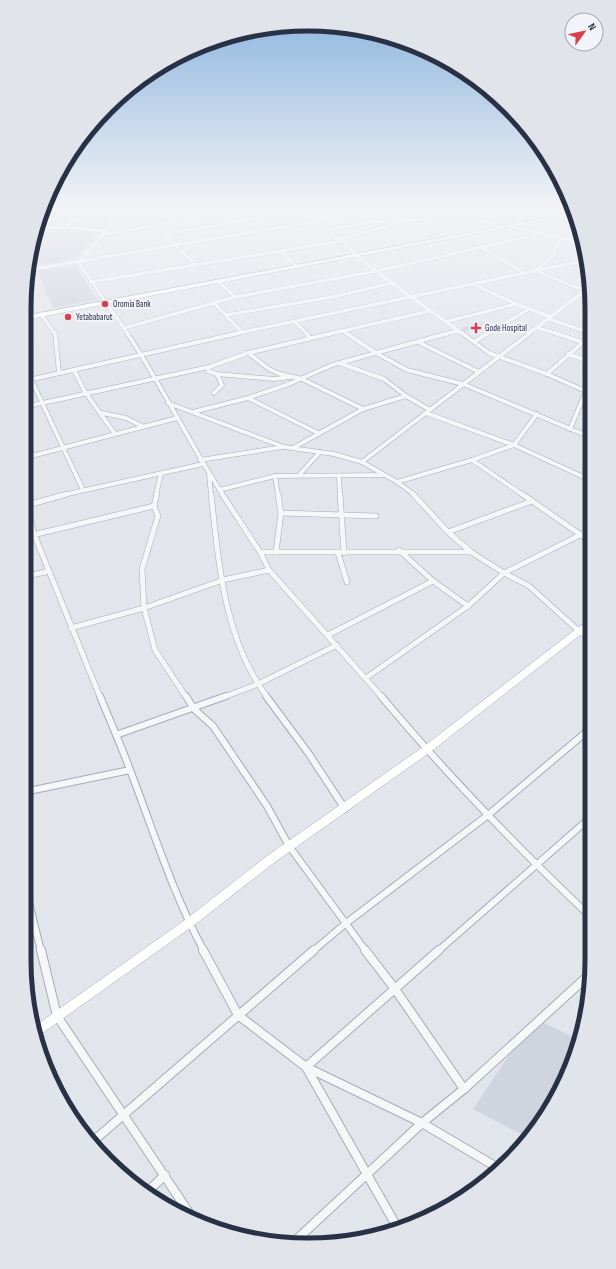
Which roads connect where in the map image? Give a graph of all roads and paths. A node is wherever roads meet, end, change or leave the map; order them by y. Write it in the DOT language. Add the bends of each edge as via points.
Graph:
graph roads {
  1 [pos="58,265"];
  2 [pos="80,265"];
  3 [pos="195,265"];
  4 [pos="300,265"];
  5 [pos="369,265"];
  6 [pos="402,265"];
  7 [pos="511,265"];
  8 [pos="542,265"];
  9 [pos="562,265"];
  10 [pos="296,266"];
  11 [pos="33,269"];
  12 [pos="377,271"];
  13 [pos="535,271"];
  14 [pos="524,273"];
  15 [pos="218,281"];
  16 [pos="90,282"];
  17 [pos="392,283"];
  18 [pos="474,285"];
  19 [pos="584,288"];
  20 [pos="584,292"];
  21 [pos="235,297"];
  22 [pos="412,298"];
  23 [pos="104,302"];
  24 [pos="214,303"];
  25 [pos="516,304"];
  26 [pos="529,309"];
  27 [pos="430,311"];
  28 [pos="41,314"];
  29 [pos="226,315"];
  30 [pos="31,316"];
  31 [pos="550,318"];
  32 [pos="295,322"];
  33 [pos="446,322"];
  34 [pos="124,328"];
  35 [pos="538,328"];
  36 [pos="341,330"];
  37 [pos="457,331"];
  38 [pos="585,332"];
  39 [pos="243,333"];
  40 [pos="310,338"];
  41 [pos="585,339"];
  42 [pos="420,342"];
  43 [pos="474,342"];
  44 [pos="582,342"];
  45 [pos="248,353"];
  46 [pos="376,353"];
  47 [pos="141,354"];
  48 [pos="568,354"];
  49 [pos="500,358"];
  50 [pos="585,360"];
  51 [pos="338,363"];
  52 [pos="209,366"];
  53 [pos="74,370"];
  54 [pos="479,372"];
  55 [pos="59,373"];
  56 [pos="217,374"];
  57 [pos="547,374"];
  58 [pos="292,376"];
  59 [pos="154,377"];
  60 [pos="31,379"];
  61 [pos="302,379"];
  62 [pos="463,384"];
  63 [pos="585,391"];
  64 [pos="85,392"];
  65 [pos="214,393"];
  66 [pos="406,396"];
  67 [pos="248,398"];
  68 [pos="585,398"];
  69 [pos="42,403"];
  70 [pos="168,403"];
  71 [pos="31,405"];
  72 [pos="363,409"];
  73 [pos="430,410"];
  74 [pos="192,412"];
  75 [pos="426,413"];
  76 [pos="102,414"];
  77 [pos="537,414"];
  78 [pos="177,418"];
  79 [pos="142,426"];
  80 [pos="570,429"];
  81 [pos="318,433"];
  82 [pos="115,434"];
  83 [pos="585,435"];
  84 [pos="514,445"];
  85 [pos="284,446"];
  86 [pos="65,448"];
  87 [pos="293,448"];
  88 [pos="320,452"];
  89 [pos="31,456"];
  90 [pos="472,460"];
  91 [pos="202,462"];
  92 [pos="362,462"];
  93 [pos="209,472"];
  94 [pos="161,474"];
  95 [pos="299,475"];
  96 [pos="386,475"];
  97 [pos="275,476"];
  98 [pos="339,476"];
  99 [pos="585,476"];
  100 [pos="397,482"];
  101 [pos="83,490"];
  102 [pos="219,490"];
  103 [pos="532,501"];
  104 [pos="31,504"];
  105 [pos="154,506"];
  106 [pos="281,513"];
  107 [pos="340,515"];
  108 [pos="376,516"];
  109 [pos="31,523"];
  110 [pos="448,532"];
  111 [pos="585,532"];
  112 [pos="34,534"];
  113 [pos="580,534"];
  114 [pos="31,535"];
  115 [pos="585,538"];
  116 [pos="399,550"];
  117 [pos="260,552"];
  118 [pos="276,552"];
  119 [pos="471,552"];
  120 [pos="338,553"];
  121 [pos="344,553"];
  122 [pos="269,570"];
  123 [pos="49,571"];
  124 [pos="504,573"];
  125 [pos="31,575"];
  126 [pos="223,580"];
  127 [pos="433,581"];
  128 [pos="347,582"];
  129 [pos="468,606"];
  130 [pos="144,608"];
  131 [pos="585,626"];
  132 [pos="71,628"];
  133 [pos="579,631"];
  134 [pos="585,634"];
  135 [pos="328,635"];
  136 [pos="337,645"];
  137 [pos="366,678"];
  138 [pos="258,684"];
  139 [pos="194,709"];
  140 [pos="585,733"];
  141 [pos="116,735"];
  142 [pos="426,750"];
  143 [pos="130,770"];
  144 [pos="31,791"];
  145 [pos="345,809"];
  146 [pos="488,815"];
  147 [pos="585,824"];
  148 [pos="290,846"];
  149 [pos="536,865"];
  150 [pos="31,911"];
  151 [pos="585,911"];
  152 [pos="189,923"];
  153 [pos="345,924"];
  154 [pos="584,979"];
  155 [pos="395,989"];
  156 [pos="238,1015"];
  157 [pos="57,1016"];
  158 [pos="39,1030"];
  159 [pos="306,1067"];
  160 [pos="464,1089"];
  161 [pos="124,1117"];
  162 [pos="422,1123"];
  163 [pos="96,1139"];
  164 [pos="495,1166"];
  165 [pos="367,1175"];
  166 [pos="165,1176"];
  167 [pos="151,1189"];
  168 [pos="188,1210"];
  169 [pos="395,1224"];
  170 [pos="298,1237"];
  1 -- 11 [label="street"];
  2 -- 16 [label="street"];
  3 -- 16 [label="street"];
  4 -- 10 [label="street"];
  5 -- 12 [label="street"];
  6 -- 12 [label="street"];
  7 -- 14 [label="street"];
  8 -- 13 [label="street"];
  9 -- 13 [label="street"];
  10 -- 15 [label="street"];
  12 -- 17 [label="street"];
  12 -- 21 [label="street"];
  13 -- 14 [label="street"];
  13 -- 19 [label="street"];
  14 -- 18 [label="street"];
  15 -- 21 [label="street"];
  15 -- 23 [label="street"];
  16 -- 23 [label="street"];
  17 -- 22 [label="street"];
  17 -- 29 [label="street" via="332,297"];
  18 -- 22 [label="street"];
  18 -- 25 [label="street"];
  20 -- 31 [label="street"];
  21 -- 24 [label="street"];
  22 -- 27 [label="street"];
  22 -- 32 [label="street"];
  23 -- 28 [label="street"];
  23 -- 34 [label="street"];
  24 -- 29 [label="street"];
  24 -- 34 [label="street"];
  25 -- 26 [label="street"];
  25 -- 33 [label="street"];
  26 -- 31 [label="street"];
  26 -- 43 [label="street"];
  27 -- 33 [label="street"];
  27 -- 36 [label="street"];
  28 -- 30 [label="street"];
  28 -- 55 [label="street" via="55,333"];
  29 -- 39 [label="street"];
  31 -- 35 [label="street"];
  31 -- 38 [label="street"];
  32 -- 39 [label="street"];
  32 -- 40 [label="street"];
  33 -- 37 [label="street"];
  34 -- 47 [label="street"];
  35 -- 44 [label="street"];
  35 -- 49 [label="street"];
  36 -- 40 [label="street"];
  36 -- 46 [label="street"];
  37 -- 42 [label="street"];
  37 -- 43 [label="street"];
  39 -- 47 [label="street"];
  40 -- 45 [label="street"];
  41 -- 44 [label="street"];
  42 -- 46 [label="street"];
  42 -- 54 [label="street"];
  43 -- 49 [label="street"];
  44 -- 48 [label="street"];
  45 -- 52 [label="street"];
  45 -- 58 [label="street" via="269,369"];
  46 -- 51 [label="street"];
  46 -- 62 [label="street" via="407,370"];
  47 -- 53 [label="street"];
  47 -- 59 [label="street"];
  48 -- 50 [label="street"];
  48 -- 57 [label="street"];
  49 -- 54 [label="street"];
  49 -- 57 [label="street"];
  51 -- 61 [label="street"];
  51 -- 66 [label="street" via="384,379"];
  52 -- 56 [label="street" via="208,371"];
  52 -- 59 [label="street"];
  53 -- 55 [label="street"];
  53 -- 64 [label="street"];
  54 -- 62 [label="street"];
  55 -- 60 [label="street"];
  56 -- 58 [label="street" via="269,379"];
  56 -- 65 [label="street" via="222,385"];
  57 -- 63 [label="street"];
  58 -- 61 [label="street"];
  59 -- 64 [label="street"];
  59 -- 70 [label="street"];
  60 -- 69 [label="street"];
  61 -- 67 [label="street"];
  61 -- 72 [label="street"];
  62 -- 73 [label="street"];
  62 -- 77 [label="street"];
  64 -- 69 [label="street"];
  64 -- 76 [label="street"];
  66 -- 72 [label="street"];
  66 -- 73 [label="street"];
  67 -- 74 [label="street"];
  67 -- 81 [label="street"];
  68 -- 80 [label="street"];
  69 -- 71 [label="street"];
  69 -- 86 [label="street"];
  70 -- 74 [label="street"];
  70 -- 78 [label="street"];
  72 -- 81 [label="street"];
  73 -- 75 [label="street"];
  74 -- 85 [label="street"];
  75 -- 84 [label="street"];
  75 -- 92 [label="street"];
  76 -- 79 [label="street" via="126,418"];
  76 -- 82 [label="street"];
  77 -- 80 [label="street"];
  77 -- 84 [label="street"];
  78 -- 79 [label="street"];
  78 -- 91 [label="street"];
  79 -- 82 [label="street"];
  80 -- 83 [label="street"];
  81 -- 87 [label="street"];
  82 -- 86 [label="street"];
  84 -- 90 [label="street"];
  84 -- 99 [label="street"];
  85 -- 87 [label="street"];
  85 -- 91 [label="street" via="264,452"];
  86 -- 89 [label="street"];
  86 -- 101 [label="street"];
  87 -- 88 [label="street"];
  88 -- 92 [label="street"];
  88 -- 95 [label="street"];
  90 -- 100 [label="street"];
  90 -- 103 [label="street"];
  91 -- 93 [label="street"];
  91 -- 94 [label="street"];
  92 -- 96 [label="street"];
  93 -- 102 [label="street"];
  93 -- 126 [label="street"];
  94 -- 101 [label="street"];
  94 -- 105 [label="street"];
  95 -- 97 [label="street"];
  95 -- 98 [label="street"];
  96 -- 98 [label="street"];
  96 -- 100 [label="street"];
  97 -- 102 [label="street"];
  97 -- 106 [label="street"];
  98 -- 107 [label="street"];
  100 -- 110 [label="street" via="418,498"];
  101 -- 104 [label="street"];
  102 -- 117 [label="street"];
  103 -- 110 [label="street"];
  103 -- 113 [label="street"];
  105 -- 112 [label="street"];
  105 -- 130 [label="street" via="158,516 142,569"];
  106 -- 107 [label="street"];
  106 -- 118 [label="street"];
  107 -- 108 [label="street"];
  107 -- 121 [label="street"];
  109 -- 112 [label="street"];
  110 -- 119 [label="street"];
  111 -- 113 [label="street"];
  112 -- 114 [label="street"];
  112 -- 123 [label="street"];
  113 -- 115 [label="street"];
  113 -- 124 [label="street"];
  116 -- 119 [label="street"];
  116 -- 121 [label="street"];
  116 -- 127 [label="street"];
  117 -- 118 [label="street"];
  117 -- 122 [label="street"];
  118 -- 120 [label="street"];
  119 -- 124 [label="street"];
  120 -- 121 [label="street"];
  120 -- 128 [label="street"];
  122 -- 126 [label="street"];
  122 -- 135 [label="street"];
  123 -- 125 [label="street"];
  123 -- 132 [label="street"];
  124 -- 129 [label="street"];
  124 -- 133 [label="street" via="529,586"];
  126 -- 130 [label="street"];
  126 -- 138 [label="street" via="227,605 240,650"];
  127 -- 129 [label="street"];
  127 -- 135 [label="street"];
  129 -- 137 [label="street"];
  130 -- 132 [label="street"];
  130 -- 139 [label="street" via="155,650"];
  131 -- 133 [label="street"];
  132 -- 141 [label="street"];
  133 -- 134 [label="street"];
  133 -- 142 [label="street"];
  135 -- 136 [label="street"];
  136 -- 137 [label="street"];
  136 -- 138 [label="street"];
  137 -- 142 [label="street"];
  138 -- 139 [label="street"];
  138 -- 145 [label="street"];
  139 -- 141 [label="street"];
  139 -- 148 [label="street" via="213,726 267,806"];
  140 -- 146 [label="street"];
  141 -- 143 [label="street"];
  142 -- 145 [label="street"];
  142 -- 146 [label="street"];
  143 -- 144 [label="street"];
  143 -- 152 [label="street" via="165,868"];
  145 -- 148 [label="street"];
  146 -- 149 [label="street"];
  146 -- 153 [label="street"];
  147 -- 149 [label="street"];
  148 -- 152 [label="street"];
  148 -- 153 [label="street"];
  149 -- 151 [label="street"];
  149 -- 155 [label="street"];
  150 -- 157 [label="street"];
  152 -- 156 [label="street"];
  152 -- 157 [label="street"];
  153 -- 155 [label="street"];
  153 -- 156 [label="street"];
  154 -- 160 [label="street"];
  155 -- 159 [label="street"];
  155 -- 160 [label="street"];
  156 -- 159 [label="street"];
  156 -- 161 [label="street"];
  157 -- 158 [label="street"];
  157 -- 161 [label="street"];
  159 -- 162 [label="street"];
  159 -- 165 [label="street"];
  160 -- 162 [label="street"];
  161 -- 163 [label="street"];
  161 -- 166 [label="street"];
  162 -- 164 [label="street"];
  162 -- 165 [label="street"];
  165 -- 169 [label="street"];
  165 -- 170 [label="street"];
  166 -- 167 [label="street"];
  166 -- 168 [label="street"];
}
